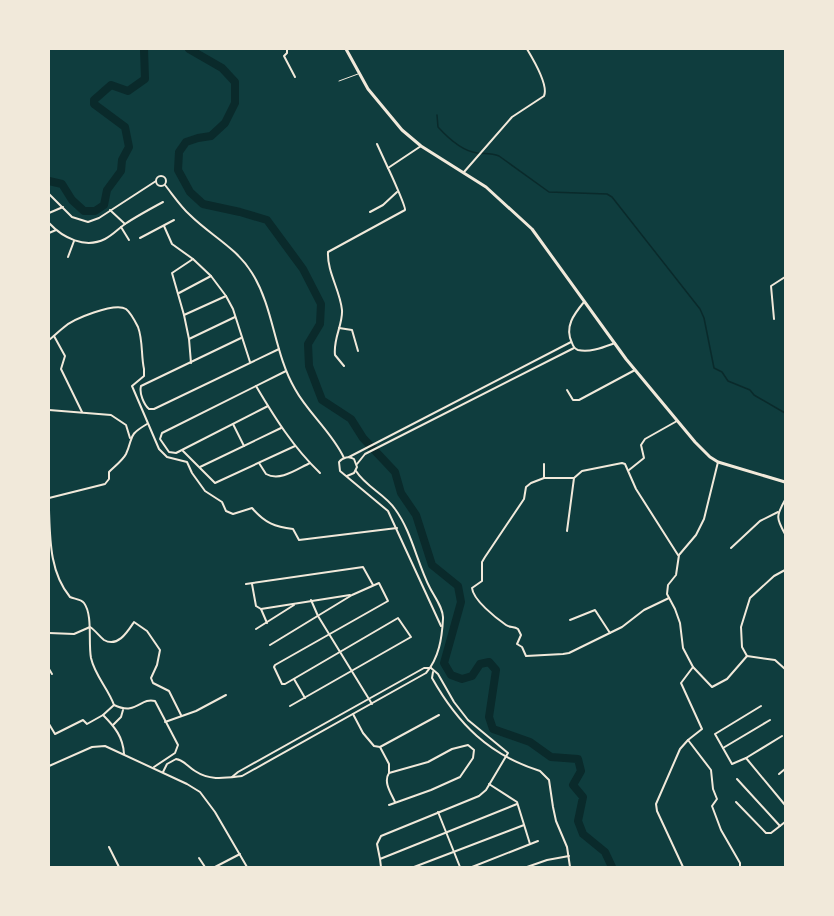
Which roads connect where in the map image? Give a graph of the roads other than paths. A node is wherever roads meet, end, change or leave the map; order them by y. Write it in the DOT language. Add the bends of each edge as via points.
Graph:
graph roads {
  1 [pos="287,49"];
  2 [pos="346,49"];
  3 [pos="527,49"];
  4 [pos="358,74"];
  5 [pos="295,77"];
  6 [pos="339,81"];
  7 [pos="377,144"];
  8 [pos="421,146"];
  9 [pos="388,168"];
  10 [pos="464,172"];
  11 [pos="156,181"];
  12 [pos="165,185"];
  13 [pos="397,192"];
  14 [pos="49,194"];
  15 [pos="163,202"];
  16 [pos="63,207"];
  17 [pos="110,210"];
  18 [pos="49,212"];
  19 [pos="370,212"];
  20 [pos="174,220"];
  21 [pos="49,223"];
  22 [pos="125,224"];
  23 [pos="164,226"];
  24 [pos="121,227"];
  25 [pos="56,230"];
  26 [pos="49,233"];
  27 [pos="140,238"];
  28 [pos="74,240"];
  29 [pos="129,240"];
  30 [pos="68,257"];
  31 [pos="193,259"];
  32 [pos="211,276"];
  33 [pos="785,277"];
  34 [pos="178,292"];
  35 [pos="226,296"];
  36 [pos="584,302"];
  37 [pos="184,315"];
  38 [pos="235,317"];
  39 [pos="774,319"];
  40 [pos="339,328"];
  41 [pos="54,336"];
  42 [pos="241,338"];
  43 [pos="189,339"];
  44 [pos="49,340"];
  45 [pos="571,342"];
  46 [pos="614,343"];
  47 [pos="574,348"];
  48 [pos="278,349"];
  49 [pos="358,351"];
  50 [pos="250,362"];
  51 [pos="191,363"];
  52 [pos="344,366"];
  53 [pos="635,370"];
  54 [pos="286,371"];
  55 [pos="256,386"];
  56 [pos="567,390"];
  57 [pos="268,406"];
  58 [pos="49,410"];
  59 [pos="82,412"];
  60 [pos="677,421"];
  61 [pos="147,424"];
  62 [pos="233,424"];
  63 [pos="281,428"];
  64 [pos="130,438"];
  65 [pos="244,446"];
  66 [pos="295,446"];
  67 [pos="183,451"];
  68 [pos="349,457"];
  69 [pos="344,458"];
  70 [pos="718,462"];
  71 [pos="259,463"];
  72 [pos="310,463"];
  73 [pos="357,464"];
  74 [pos="544,464"];
  75 [pos="200,467"];
  76 [pos="629,470"];
  77 [pos="356,471"];
  78 [pos="320,473"];
  79 [pos="347,476"];
  80 [pos="544,478"];
  81 [pos="574,478"];
  82 [pos="785,482"];
  83 [pos="49,498"];
  84 [pos="785,500"];
  85 [pos="49,510"];
  86 [pos="778,512"];
  87 [pos="397,528"];
  88 [pos="567,531"];
  89 [pos="785,534"];
  90 [pos="731,548"];
  91 [pos="679,555"];
  92 [pos="785,570"];
  93 [pos="246,584"];
  94 [pos="252,584"];
  95 [pos="373,585"];
  96 [pos="432,594"];
  97 [pos="352,595"];
  98 [pos="427,597"];
  99 [pos="669,598"];
  100 [pos="311,600"];
  101 [pos="296,603"];
  102 [pos="261,609"];
  103 [pos="318,616"];
  104 [pos="570,620"];
  105 [pos="267,623"];
  106 [pos="90,627"];
  107 [pos="441,627"];
  108 [pos="256,629"];
  109 [pos="49,633"];
  110 [pos="610,633"];
  111 [pos="330,634"];
  112 [pos="270,646"];
  113 [pos="341,652"];
  114 [pos="747,656"];
  115 [pos="693,667"];
  116 [pos="431,668"];
  117 [pos="49,669"];
  118 [pos="785,670"];
  119 [pos="352,672"];
  120 [pos="433,672"];
  121 [pos="52,674"];
  122 [pos="294,679"];
  123 [pos="226,695"];
  124 [pos="305,698"];
  125 [pos="370,699"];
  126 [pos="454,702"];
  127 [pos="372,704"];
  128 [pos="114,705"];
  129 [pos="290,706"];
  130 [pos="449,706"];
  131 [pos="761,706"];
  132 [pos="124,710"];
  133 [pos="353,714"];
  134 [pos="103,715"];
  135 [pos="181,715"];
  136 [pos="439,715"];
  137 [pos="770,720"];
  138 [pos="165,722"];
  139 [pos="327,723"];
  140 [pos="49,724"];
  141 [pos="113,725"];
  142 [pos="330,727"];
  143 [pos="782,736"];
  144 [pos="688,740"];
  145 [pos="380,747"];
  146 [pos="722,748"];
  147 [pos="124,754"];
  148 [pos="505,757"];
  149 [pos="746,758"];
  150 [pos="49,766"];
  151 [pos="154,768"];
  152 [pos="785,769"];
  153 [pos="163,772"];
  154 [pos="389,773"];
  155 [pos="779,774"];
  156 [pos="232,777"];
  157 [pos="737,779"];
  158 [pos="489,784"];
  159 [pos="395,802"];
  160 [pos="736,802"];
  161 [pos="517,804"];
  162 [pos="389,805"];
  163 [pos="785,805"];
  164 [pos="438,812"];
  165 [pos="785,822"];
  166 [pos="524,825"];
  167 [pos="780,826"];
  168 [pos="447,833"];
  169 [pos="538,841"];
  170 [pos="530,844"];
  171 [pos="109,847"];
  172 [pos="454,852"];
  173 [pos="240,854"];
  174 [pos="569,856"];
  175 [pos="199,858"];
  176 [pos="380,859"];
  177 [pos="538,863"];
  178 [pos="119,867"];
  179 [pos="205,867"];
  180 [pos="215,867"];
  181 [pos="247,867"];
  182 [pos="381,867"];
  183 [pos="414,867"];
  184 [pos="460,867"];
  185 [pos="472,867"];
  186 [pos="527,867"];
  187 [pos="538,867"];
  188 [pos="570,867"];
  189 [pos="683,867"];
  190 [pos="740,867"];
  1 -- 5 [label="street" via="284,56"];
  2 -- 4 [label="main road"];
  3 -- 10 [label="street" via="543,83 544,96 512,117"];
  4 -- 6 [label="lane"];
  4 -- 8 [label="main road" via="384,111"];
  7 -- 9 [label="street"];
  8 -- 9 [label="street"];
  8 -- 10 [label="main road"];
  9 -- 13 [label="street"];
  10 -- 36 [label="main road" via="486,187 532,229"];
  11 -- 12 [label="street" via="158,186"];
  11 -- 12 [label="street" via="158,177 164,177"];
  11 -- 17 [label="street"];
  12 -- 48 [label="street" via="189,215 234,251 252,272 262,295"];
  13 -- 19 [label="street" via="383,205"];
  13 -- 40 [label="street" via="406,207 405,210 331,249 328,253 342,308"];
  14 -- 16 [label="street"];
  15 -- 22 [label="street"];
  16 -- 17 [label="street" via="72,217 88,222"];
  16 -- 18 [label="street"];
  17 -- 22 [label="street"];
  20 -- 23 [label="street"];
  21 -- 25 [label="street"];
  22 -- 24 [label="street"];
  23 -- 27 [label="street"];
  23 -- 31 [label="street" via="172,244"];
  24 -- 28 [label="street" via="101,241 88,243"];
  24 -- 29 [label="street"];
  25 -- 26 [label="street"];
  25 -- 28 [label="street"];
  28 -- 30 [label="street"];
  31 -- 32 [label="street"];
  31 -- 34 [label="street" via="172,272"];
  32 -- 34 [label="street"];
  32 -- 35 [label="street"];
  33 -- 39 [label="street" via="771,286"];
  34 -- 37 [label="street"];
  35 -- 37 [label="street"];
  35 -- 38 [label="street"];
  36 -- 45 [label="street" via="571,322"];
  36 -- 46 [label="main road"];
  37 -- 43 [label="street"];
  38 -- 42 [label="street"];
  38 -- 43 [label="street"];
  40 -- 49 [label="street" via="352,330"];
  40 -- 52 [label="street" via="334,340 335,356"];
  41 -- 44 [label="street"];
  41 -- 59 [label="street" via="65,356 61,369"];
  41 -- 61 [label="street" via="63,327 88,315 110,309 125,309 134,320 140,335 144,376 132,386"];
  42 -- 50 [label="street"];
  42 -- 51 [label="street"];
  43 -- 51 [label="street"];
  45 -- 47 [label="street"];
  45 -- 68 [label="street"];
  46 -- 47 [label="street" via="593,349"];
  46 -- 53 [label="main road"];
  47 -- 73 [label="street" via="365,454"];
  48 -- 50 [label="street"];
  48 -- 54 [label="street"];
  50 -- 51 [label="street" via="154,409 146,408 139,390 141,386"];
  53 -- 56 [label="street" via="579,400 573,400"];
  53 -- 60 [label="main road"];
  54 -- 55 [label="street"];
  54 -- 69 [label="street" via="306,408"];
  55 -- 57 [label="street"];
  55 -- 67 [label="street" via="161,434 162,443 169,452"];
  57 -- 62 [label="street"];
  57 -- 63 [label="street"];
  58 -- 59 [label="street"];
  59 -- 64 [label="street" via="111,415 126,425"];
  60 -- 70 [label="main road" via="695,442"];
  60 -- 76 [label="street" via="645,439 641,446 644,458"];
  61 -- 64 [label="street"];
  61 -- 87 [label="street" via="159,450 167,457 187,462 205,491 222,502 226,511 233,514 252,508 276,527 293,528 299,540"];
  62 -- 65 [label="street"];
  62 -- 67 [label="street"];
  63 -- 65 [label="street"];
  63 -- 66 [label="street"];
  64 -- 83 [label="street" via="126,454 109,472 106,484"];
  65 -- 75 [label="street"];
  66 -- 71 [label="street"];
  66 -- 72 [label="street"];
  67 -- 75 [label="street"];
  68 -- 69 [label="street"];
  68 -- 73 [label="street"];
  69 -- 79 [label="street" via="339,462 339,468 342,474"];
  70 -- 82 [label="main road"];
  70 -- 91 [label="street" via="708,509 700,529"];
  71 -- 72 [label="street" via="266,474 271,476 285,475"];
  71 -- 75 [label="street" via="215,483"];
  72 -- 78 [label="street"];
  73 -- 77 [label="street"];
  74 -- 80 [label="street"];
  76 -- 81 [label="street" via="622,463 582,471"];
  76 -- 91 [label="street" via="636,488"];
  77 -- 79 [label="street"];
  77 -- 96 [label="street" via="366,484 390,503 398,513"];
  79 -- 87 [label="street" via="388,511"];
  80 -- 81 [label="street"];
  80 -- 110 [label="street" via="526,487 524,499 485,556 482,562 483,579 473,586 472,591 505,625 518,629 521,635 517,644 527,656 563,654"];
  81 -- 88 [label="street"];
  84 -- 86 [label="street"];
  85 -- 106 [label="street" via="51,551 58,577 70,597 84,602"];
  86 -- 89 [label="street" via="778,521"];
  86 -- 90 [label="street" via="760,521"];
  87 -- 98 [label="street"];
  91 -- 99 [label="street" via="676,575 667,588"];
  92 -- 114 [label="street" via="774,576 750,598 741,627 742,647"];
  93 -- 94 [label="street"];
  94 -- 95 [label="street" via="363,567"];
  94 -- 102 [label="street" via="256,606"];
  95 -- 97 [label="street"];
  95 -- 111 [label="street" via="380,583 388,601"];
  96 -- 98 [label="street"];
  96 -- 107 [label="street" via="444,618"];
  97 -- 100 [label="street"];
  97 -- 103 [label="street"];
  98 -- 107 [label="street"];
  99 -- 110 [label="street" via="644,610 627,624"];
  99 -- 115 [label="street" via="680,623 683,648"];
  100 -- 101 [label="street"];
  100 -- 103 [label="street"];
  101 -- 102 [label="street"];
  101 -- 105 [label="street"];
  102 -- 105 [label="street"];
  103 -- 111 [label="street"];
  103 -- 112 [label="street"];
  104 -- 110 [label="street" via="594,610"];
  105 -- 108 [label="street"];
  106 -- 109 [label="street" via="74,634"];
  106 -- 128 [label="street" via="88,641 92,661"];
  106 -- 135 [label="street" via="104,640 111,642 126,635 134,622 147,631 160,650 151,678 153,683 169,691"];
  107 -- 116 [label="street" via="439,650"];
  111 -- 113 [label="street"];
  111 -- 122 [label="street" via="274,666 283,684"];
  113 -- 119 [label="street"];
  113 -- 119 [label="street" via="398,618 407,631 410,638"];
  113 -- 122 [label="street"];
  114 -- 115 [label="street" via="727,679 713,687"];
  114 -- 118 [label="street" via="774,660"];
  115 -- 144 [label="street" via="681,683 702,729"];
  116 -- 120 [label="street"];
  116 -- 125 [label="street" via="424,668"];
  116 -- 127 [label="street"];
  117 -- 121 [label="street"];
  119 -- 124 [label="street"];
  119 -- 125 [label="street"];
  120 -- 126 [label="street" via="438,674"];
  120 -- 130 [label="street" via="432,678"];
  122 -- 124 [label="street"];
  123 -- 135 [label="street" via="196,711"];
  124 -- 129 [label="street"];
  125 -- 127 [label="street"];
  125 -- 139 [label="street"];
  126 -- 130 [label="street"];
  126 -- 148 [label="street" via="473,726 508,753"];
  127 -- 133 [label="street"];
  128 -- 132 [label="street"];
  128 -- 134 [label="street"];
  130 -- 148 [label="street" via="476,736"];
  131 -- 146 [label="street" via="715,734"];
  132 -- 138 [label="street" via="153,700"];
  132 -- 141 [label="street"];
  133 -- 142 [label="street"];
  133 -- 145 [label="street" via="368,741"];
  134 -- 140 [label="street" via="87,724 83,720 55,734"];
  134 -- 141 [label="street"];
  135 -- 138 [label="street"];
  136 -- 145 [label="street"];
  137 -- 146 [label="street"];
  138 -- 151 [label="street" via="177,740 178,749"];
  139 -- 142 [label="street"];
  139 -- 156 [label="street"];
  141 -- 147 [label="street" via="120,737"];
  142 -- 156 [label="street" via="242,776"];
  143 -- 149 [label="street"];
  144 -- 189 [label="street" via="680,750 656,804"];
  144 -- 190 [label="street" via="710,770 717,799 712,806"];
  145 -- 154 [label="street" via="389,764"];
  146 -- 149 [label="street" via="733,765"];
  147 -- 150 [label="street" via="105,746 96,746"];
  147 -- 151 [label="street"];
  148 -- 158 [label="street"];
  148 -- 174 [label="street" via="540,771 549,780 556,822"];
  149 -- 163 [label="street"];
  151 -- 153 [label="street"];
  152 -- 155 [label="street"];
  153 -- 156 [label="street" via="167,764 176,759 183,761 202,776"];
  153 -- 173 [label="street" via="190,785 204,796"];
  154 -- 159 [label="street" via="386,777 387,783"];
  154 -- 159 [label="street" via="428,762 460,747 468,745 474,750 473,758 460,777"];
  157 -- 167 [label="street"];
  158 -- 161 [label="street" via="515,800"];
  158 -- 164 [label="street" via="473,799"];
  159 -- 162 [label="street"];
  160 -- 167 [label="street" via="766,833 771,833"];
  161 -- 166 [label="street"];
  161 -- 168 [label="street"];
  164 -- 168 [label="street"];
  164 -- 176 [label="street" via="381,836 377,844"];
  165 -- 167 [label="street"];
  166 -- 170 [label="street"];
  166 -- 172 [label="street"];
  168 -- 172 [label="street"];
  168 -- 176 [label="street"];
  169 -- 170 [label="street"];
  170 -- 185 [label="street"];
  171 -- 178 [label="street"];
  172 -- 183 [label="street"];
  172 -- 184 [label="street"];
  173 -- 180 [label="street"];
  173 -- 181 [label="street"];
  174 -- 177 [label="street"];
  174 -- 188 [label="street"];
  175 -- 179 [label="street"];
  176 -- 182 [label="street"];
  177 -- 186 [label="street"];
  177 -- 187 [label="street"];
}
